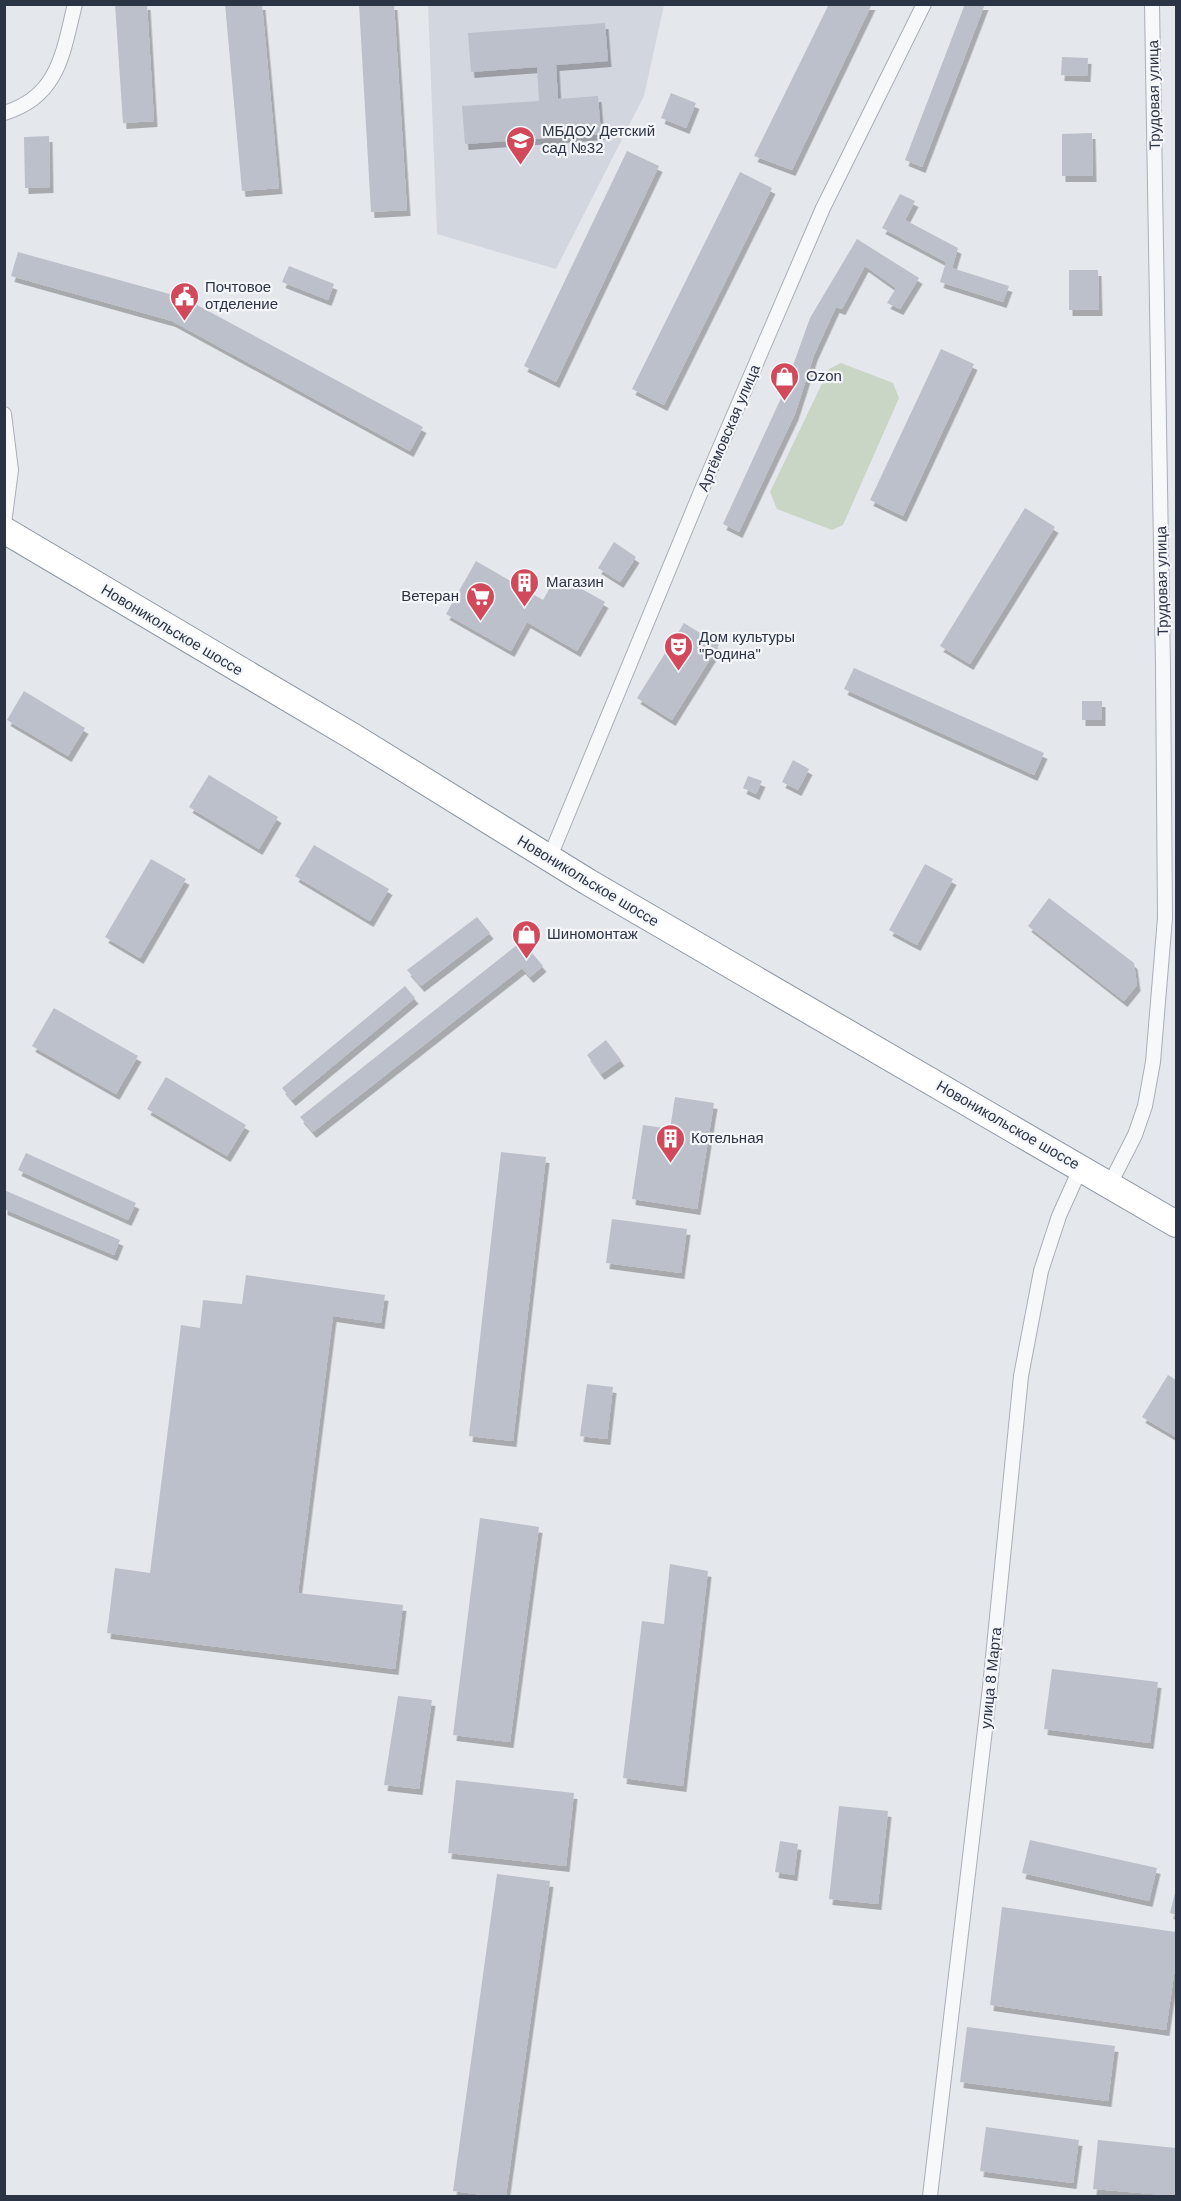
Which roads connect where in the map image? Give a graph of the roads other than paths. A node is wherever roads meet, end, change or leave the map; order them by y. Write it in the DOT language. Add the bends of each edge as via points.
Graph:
graph roads {
  1 [pos="75,4"];
  2 [pos="924,4"];
  3 [pos="1152,4"];
  4 [pos="4,113"];
  5 [pos="4,414"];
  6 [pos="4,524"];
  7 [pos="4,531"];
  8 [pos="549,859"];
  9 [pos="1081,1167"];
  10 [pos="1110,1184"];
  11 [pos="1176,1224"];
  12 [pos="930,2196"];
  1 -- 4 [label="street" via="61,61 48,85 32,99"];
  2 -- 8 [label="street, Артёмовская улица" via="823,208"];
  3 -- 10 [label="street, Трудовая улица" via="1165,918 1153,1062 1145,1106 1135,1136"];
  5 -- 6 [label="street" via="11,470"];
  7 -- 8 [label="highway, Новоникольское шоссе" via="352,736"];
  8 -- 9 [label="highway, Новоникольское шоссе"];
  9 -- 10 [label="highway, Новоникольское шоссе"];
  9 -- 12 [label="street, улица 8 Марта" via="1041,1271 1021,1376 990,1687"];
  10 -- 11 [label="highway, Новоникольское шоссе"];
}
